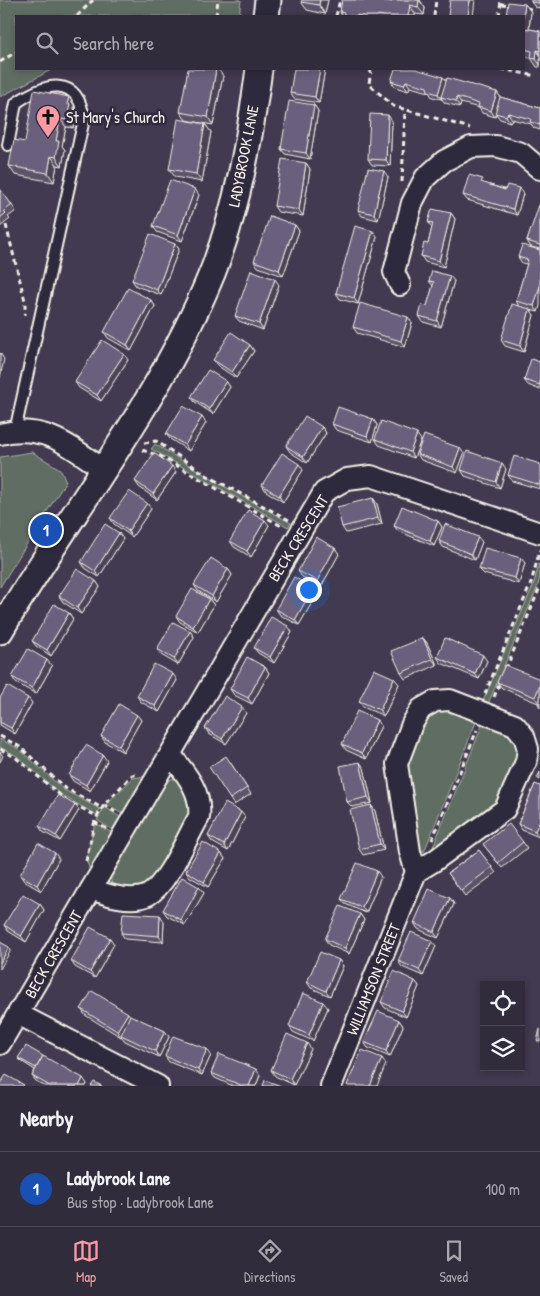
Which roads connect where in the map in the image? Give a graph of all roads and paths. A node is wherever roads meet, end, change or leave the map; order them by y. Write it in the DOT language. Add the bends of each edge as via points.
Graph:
graph roads {
  1 [pos="93,0"];
  2 [pos="218,0"];
  3 [pos="268,0"];
  4 [pos="340,0"];
  5 [pos="436,0"];
  6 [pos="501,2"];
  7 [pos="535,10"];
  8 [pos="78,15"];
  9 [pos="216,15"];
  10 [pos="266,15"];
  11 [pos="336,15"];
  12 [pos="434,15"];
  13 [pos="499,15"];
  14 [pos="15,53"];
  15 [pos="0,62"];
  16 [pos="259,70"];
  17 [pos="371,70"];
  18 [pos="506,70"];
  19 [pos="536,76"];
  20 [pos="405,110"];
  21 [pos="471,128"];
  22 [pos="8,145"];
  23 [pos="540,169"];
  24 [pos="402,186"];
  25 [pos="6,225"];
  26 [pos="400,285"];
  27 [pos="35,342"];
  28 [pos="8,432"];
  29 [pos="144,443"];
  30 [pos="142,450"];
  31 [pos="104,470"];
  32 [pos="299,531"];
  33 [pos="540,533"];
  34 [pos="540,550"];
  35 [pos="540,587"];
  36 [pos="0,631"];
  37 [pos="483,712"];
  38 [pos="0,736"];
  39 [pos="0,749"];
  40 [pos="166,764"];
  41 [pos="102,808"];
  42 [pos="97,816"];
  43 [pos="418,871"];
  44 [pos="92,887"];
  45 [pos="18,1014"];
  46 [pos="0,1044"];
  47 [pos="158,1086"];
  48 [pos="331,1086"];
  1 -- 8 [label="path"];
  2 -- 9 [label="path"];
  3 -- 10 [label="street"];
  4 -- 11 [label="path"];
  5 -- 12 [label="path"];
  6 -- 7 [label="path"];
  6 -- 13 [label="path"];
  14 -- 15 [label="path"];
  16 -- 31 [label="street, LADYBROOK LANE" via="238,193 213,270 180,342"];
  17 -- 20 [label="path" via="369,84 393,106"];
  18 -- 19 [label="path"];
  20 -- 21 [label="path"];
  20 -- 24 [label="path"];
  22 -- 27 [label="lane" via="16,103 31,92 55,85 66,87 82,105 84,120"];
  23 -- 26 [label="street" via="521,153 496,146 471,147 444,161 424,178 412,204 394,272"];
  25 -- 27 [label="path" via="25,301 26,339"];
  27 -- 28 [label="lane"];
  28 -- 31 [label="street" via="41,432 68,444"];
  29 -- 32 [label="path" via="156,441"];
  30 -- 32 [label="path" via="160,456"];
  31 -- 36 [label="street, LADYBROOK LANE"];
  32 -- 33 [label="street, BECK CRESCENT" via="324,492 347,479 371,476"];
  32 -- 40 [label="street, BECK CRESCENT"];
  34 -- 37 [label="path"];
  35 -- 37 [label="path"];
  37 -- 43 [label="path"];
  37 -- 43 [label="street" via="515,725 524,736 528,749 526,762 505,809"];
  37 -- 43 [label="street" via="450,700 435,700 421,709 412,724 397,764 410,852"];
  38 -- 41 [label="path" via="20,747 65,788"];
  39 -- 42 [label="path" via="15,757 60,796"];
  40 -- 41 [label="path" via="132,776"];
  40 -- 44 [label="street, BECK CRESCENT"];
  40 -- 44 [label="street" via="199,796 200,806 199,817 160,885 147,895 132,898 110,895"];
  41 -- 42 [label="path"];
  42 -- 44 [label="path" via="85,858"];
  43 -- 48 [label="street, WILLIAMSON STREET"];
  44 -- 45 [label="street, BECK CRESCENT"];
  45 -- 46 [label="street, BECK CRESCENT"];
  45 -- 47 [label="street"];
}
